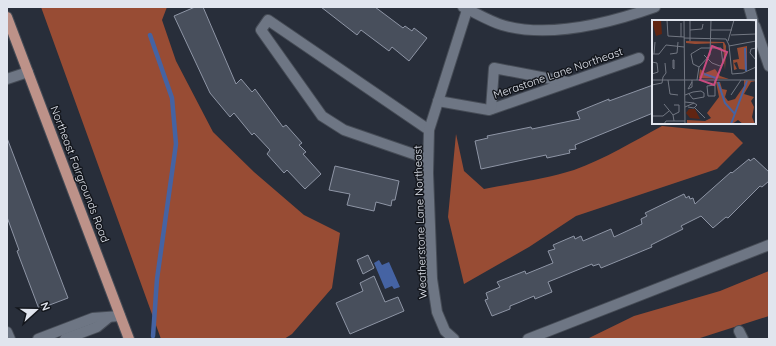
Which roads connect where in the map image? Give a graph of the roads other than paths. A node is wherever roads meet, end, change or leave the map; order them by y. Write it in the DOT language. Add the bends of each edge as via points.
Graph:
graph roads {
  1 [pos="655,7"];
  2 [pos="749,7"];
  3 [pos="466,8"];
  4 [pos="7,17"];
  5 [pos="753,20"];
  6 [pos="756,29"];
  7 [pos="638,58"];
  8 [pos="769,66"];
  9 [pos="28,72"];
  10 [pos="7,79"];
  11 [pos="568,82"];
  12 [pos="438,101"];
  13 [pos="491,109"];
  14 [pos="429,130"];
  15 [pos="428,159"];
  16 [pos="769,245"];
  17 [pos="120,316"];
  18 [pos="108,318"];
  19 [pos="7,332"];
  20 [pos="10,339"];
  21 [pos="38,339"];
  22 [pos="65,339"];
  23 [pos="129,339"];
  24 [pos="454,339"];
  25 [pos="528,339"];
  1 -- 3 [label="street" via="582,28 534,30 502,25"];
  2 -- 5 [label="street"];
  3 -- 12 [label="street, Weatherstone Lane Northeast"];
  4 -- 9 [label="main road, Northeast Fairgrounds Road"];
  6 -- 8 [label="street"];
  7 -- 11 [label="street, Merastone Lane Northeast"];
  9 -- 10 [label="street"];
  9 -- 17 [label="main road, Northeast Fairgrounds Road"];
  11 -- 13 [label="street, Merastone Lane Northeast"];
  11 -- 13 [label="street" via="494,68"];
  12 -- 13 [label="street, Merastone Lane Northeast"];
  12 -- 14 [label="street, Weatherstone Lane Northeast"];
  14 -- 15 [label="street, Weatherstone Lane Northeast"];
  14 -- 15 [label="street" via="268,20 261,30 322,116 344,130"];
  15 -- 24 [label="street, Weatherstone Lane Northeast" via="432,279 437,312 445,331"];
  16 -- 25 [label="street"];
  17 -- 18 [label="street"];
  17 -- 23 [label="main road, Northeast Fairgrounds Road"];
  18 -- 21 [label="street" via="93,318"];
  18 -- 22 [label="street" via="97,327"];
  19 -- 20 [label="street"];
}
